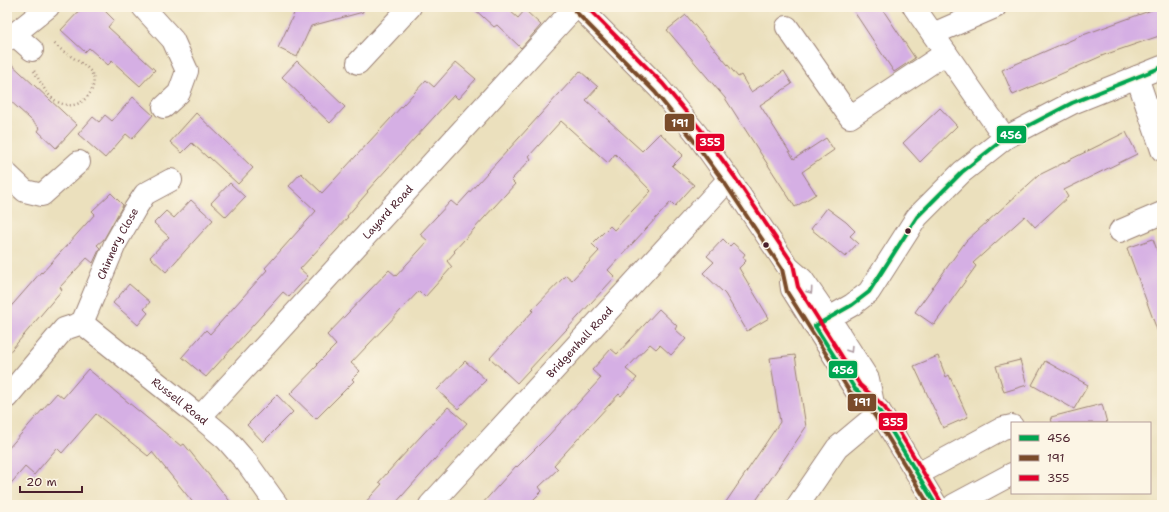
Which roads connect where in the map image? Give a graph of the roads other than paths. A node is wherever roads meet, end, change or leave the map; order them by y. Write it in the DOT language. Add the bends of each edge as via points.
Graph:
graph roads {
  1 [pos="143,7"];
  2 [pos="410,7"];
  3 [pos="914,7"];
  4 [pos="995,7"];
  5 [pos="582,9"];
  6 [pos="41,12"];
  7 [pos="787,27"];
  8 [pos="933,34"];
  9 [pos="10,37"];
  10 [pos="946,53"];
  11 [pos="33,59"];
  12 [pos="358,63"];
  13 [pos="1162,67"];
  14 [pos="1137,77"];
  15 [pos="164,107"];
  16 [pos="1005,138"];
  17 [pos="1162,150"];
  18 [pos="79,162"];
  19 [pos="7,174"];
  20 [pos="729,179"];
  21 [pos="171,180"];
  22 [pos="1162,213"];
  23 [pos="1120,230"];
  24 [pos="822,322"];
  25 [pos="73,326"];
  26 [pos="10,389"];
  27 [pos="876,408"];
  28 [pos="200,417"];
  29 [pos="1011,426"];
  30 [pos="918,474"];
  31 [pos="1011,475"];
  32 [pos="277,505"];
  33 [pos="430,505"];
  34 [pos="798,505"];
  35 [pos="936,505"];
  36 [pos="954,505"];
  1 -- 15 [label="street" via="173,40 187,71 179,93"];
  2 -- 12 [label="street"];
  3 -- 8 [label="street"];
  4 -- 8 [label="street"];
  5 -- 20 [label="street" via="659,88"];
  5 -- 28 [label="street, Layard Road"];
  6 -- 9 [label="street"];
  7 -- 10 [label="street" via="850,117"];
  8 -- 10 [label="street"];
  9 -- 11 [label="street"];
  10 -- 16 [label="street"];
  13 -- 14 [label="street"];
  14 -- 16 [label="street" via="1072,103"];
  14 -- 17 [label="street"];
  16 -- 24 [label="street" via="962,172 917,217 869,292"];
  18 -- 19 [label="street" via="42,195 25,191"];
  20 -- 24 [label="street" via="788,267 802,279"];
  20 -- 33 [label="street, Bridgenhall Road"];
  21 -- 25 [label="street, Chinnery Close" via="145,194 115,244"];
  22 -- 23 [label="street"];
  24 -- 27 [label="street" via="855,389"];
  25 -- 26 [label="street, Chinnery Close"];
  25 -- 28 [label="street, Russell Road"];
  27 -- 30 [label="street"];
  27 -- 34 [label="street" via="837,448"];
  28 -- 32 [label="street, Russell Road" via="226,439 247,463"];
  29 -- 30 [label="street" via="1003,428"];
  30 -- 35 [label="street"];
  31 -- 36 [label="street"];
}
